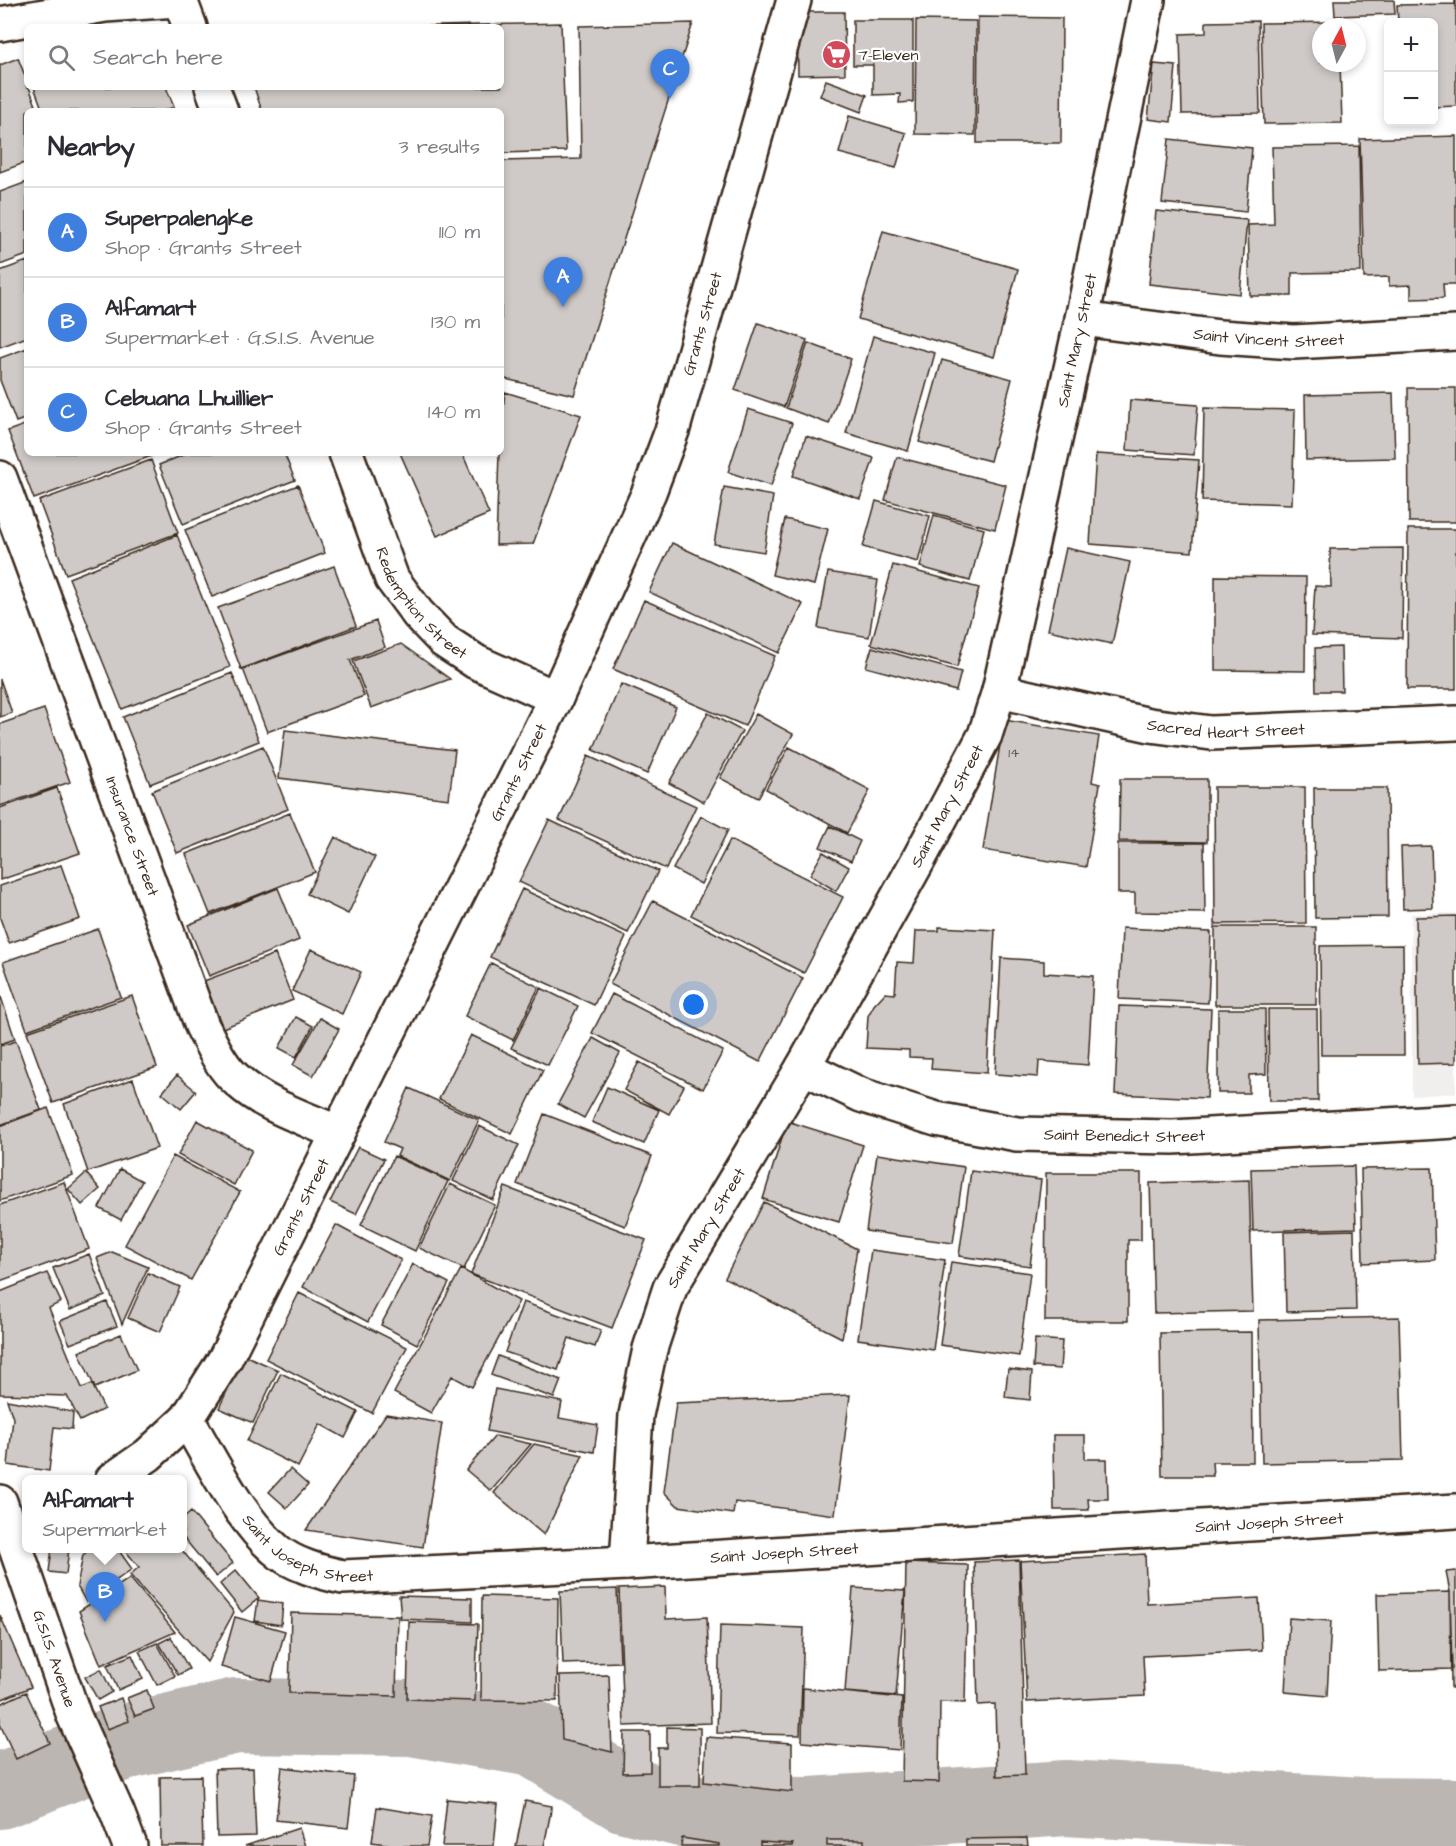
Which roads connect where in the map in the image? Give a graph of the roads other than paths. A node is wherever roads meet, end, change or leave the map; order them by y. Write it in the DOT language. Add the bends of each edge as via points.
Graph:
graph roads {
  1 [pos="178,0"];
  2 [pos="794,0"];
  3 [pos="1148,0"];
  4 [pos="0,24"];
  5 [pos="189,24"];
  6 [pos="213,90"];
  7 [pos="220,108"];
  8 [pos="1082,319"];
  9 [pos="1456,333"];
  10 [pos="347,456"];
  11 [pos="0,478"];
  12 [pos="999,691"];
  13 [pos="556,698"];
  14 [pos="1456,723"];
  15 [pos="803,1067"];
  16 [pos="1456,1121"];
  17 [pos="338,1133"];
  18 [pos="187,1419"];
  19 [pos="118,1475"];
  20 [pos="0,1502"];
  21 [pos="1456,1511"];
  22 [pos="13,1534"];
  23 [pos="627,1563"];
  24 [pos="130,1846"];
  1 -- 4 [label="street" via="105,5"];
  1 -- 5 [label="street"];
  2 -- 13 [label="street, Grants Street" via="673,428 649,492"];
  3 -- 8 [label="street, Saint Mary Street"];
  6 -- 7 [label="street"];
  8 -- 9 [label="street, Saint Vincent Street" via="1220,337 1294,342"];
  8 -- 12 [label="street, Saint Mary Street"];
  10 -- 13 [label="street, Redemption Street" via="392,579 418,614 444,641 476,662"];
  11 -- 17 [label="street, Insurance Street" via="202,1026 237,1081 265,1100"];
  12 -- 14 [label="street, Sacred Heart Street" via="1150,725 1211,734"];
  12 -- 15 [label="street, Saint Mary Street" via="985,735"];
  13 -- 17 [label="street, Grants Street"];
  15 -- 16 [label="street, Saint Benedict Street" via="861,1095 936,1119 1017,1134 1173,1137"];
  15 -- 23 [label="street, Saint Mary Street" via="670,1288 650,1349 636,1415"];
  17 -- 18 [label="street, Grants Street" via="225,1359"];
  18 -- 19 [label="street, Grants Street" via="148,1455"];
  18 -- 23 [label="street, Saint Joseph Street" via="241,1510 276,1550 327,1574 343,1577"];
  20 -- 22 [label="street, G.S.I.S. Avenue"];
  21 -- 23 [label="street, Saint Joseph Street"];
  22 -- 24 [label="street, G.S.I.S. Avenue" via="74,1716"];
}
